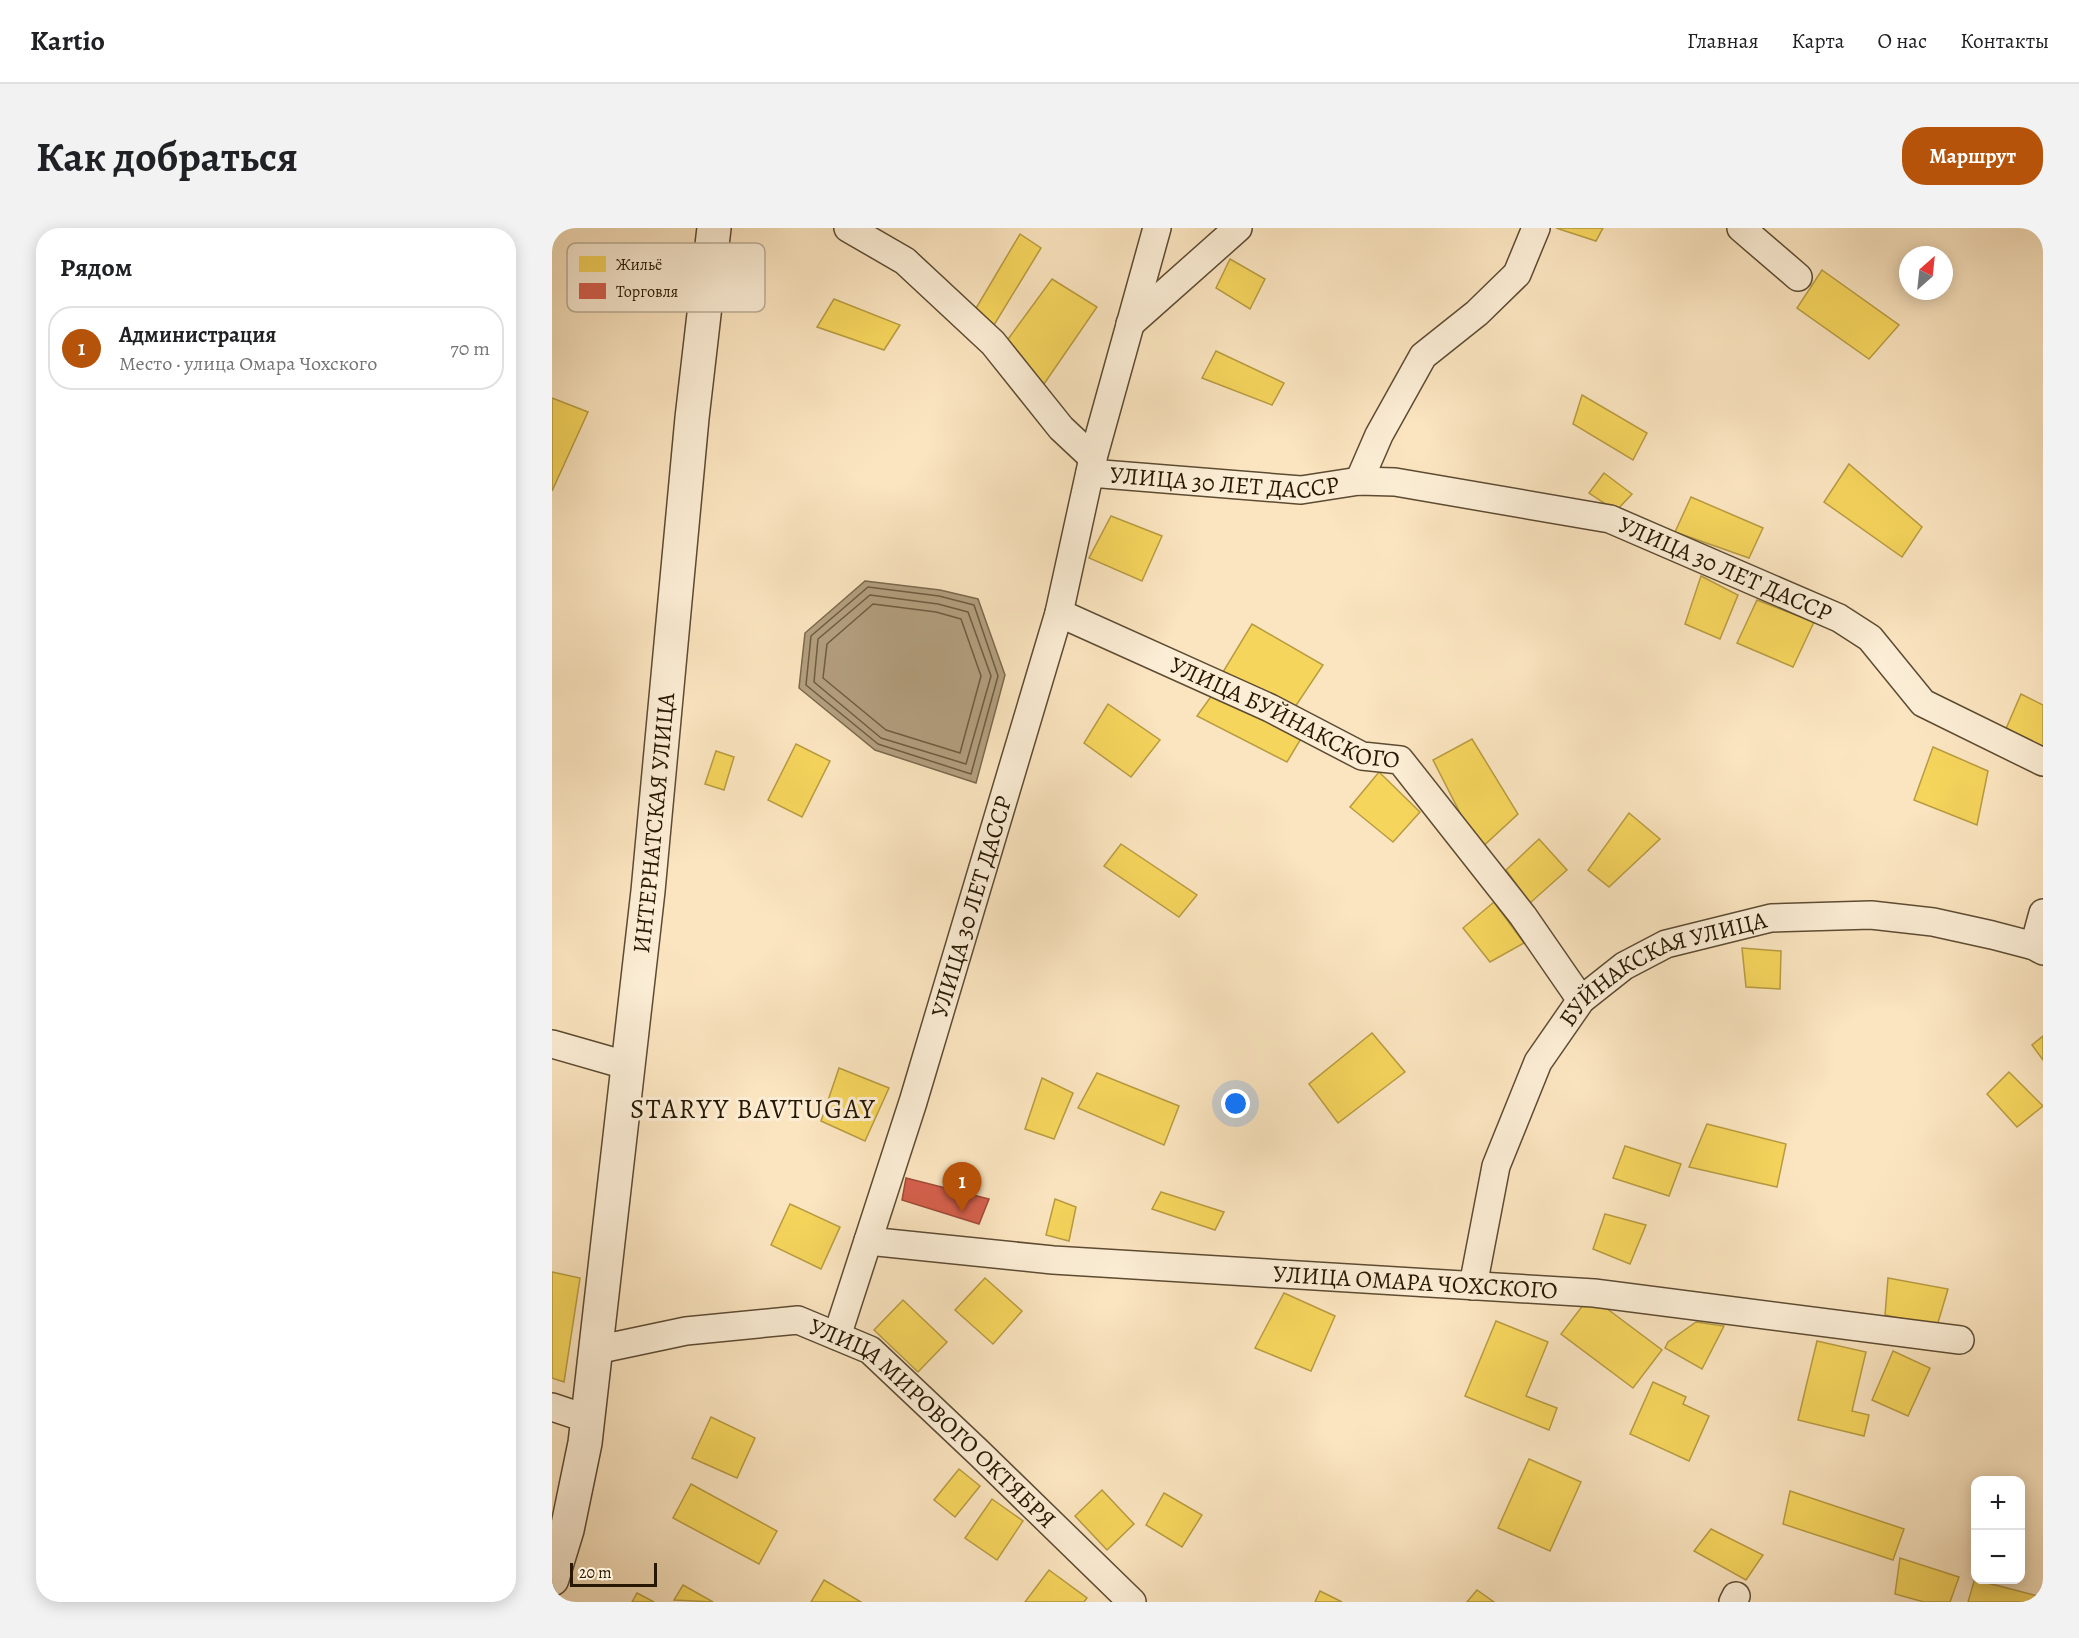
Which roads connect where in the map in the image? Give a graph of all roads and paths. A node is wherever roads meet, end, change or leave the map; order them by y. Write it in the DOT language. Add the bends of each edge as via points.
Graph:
graph roads {
  1 [pos="714,228"];
  2 [pos="848,228"];
  3 [pos="1158,228"];
  4 [pos="1238,228"];
  5 [pos="1536,228"];
  6 [pos="1742,228"];
  7 [pos="712,243"];
  8 [pos="1798,277"];
  9 [pos="704,312"];
  10 [pos="1130,324"];
  11 [pos="1092,465"];
  12 [pos="1359,480"];
  13 [pos="1059,613"];
  14 [pos="2043,762"];
  15 [pos="2043,913"];
  16 [pos="2038,949"];
  17 [pos="1581,1000"];
  18 [pos="552,1044"];
  19 [pos="629,1066"];
  20 [pos="868,1241"];
  21 [pos="1473,1286"];
  22 [pos="837,1336"];
  23 [pos="1960,1340"];
  24 [pos="596,1350"];
  25 [pos="552,1407"];
  26 [pos="588,1419"];
  27 [pos="552,1579"];
  28 [pos="1132,1602"];
  1 -- 7 [label="street, ИНТЕРНАТСКАЯ УЛИЦА"];
  2 -- 11 [label="street" via="905,261 993,343"];
  3 -- 10 [label="street, УЛИЦА 30 ЛЕТ ДАССР"];
  4 -- 10 [label="street"];
  5 -- 12 [label="street, УЛИЦА 30 ЛЕТ ДАССР" via="1516,274 1477,313 1423,356"];
  6 -- 8 [label="street"];
  9 -- 19 [label="street, ИНТЕРНАТСКАЯ УЛИЦА"];
  10 -- 11 [label="street, УЛИЦА 30 ЛЕТ ДАССР"];
  11 -- 12 [label="street, УЛИЦА 30 ЛЕТ ДАССР" via="1301,490"];
  11 -- 13 [label="street, УЛИЦА 30 ЛЕТ ДАССР"];
  12 -- 14 [label="street, УЛИЦА 30 ЛЕТ ДАССР" via="1395,482 1610,519 1839,618 1870,639 1923,703"];
  13 -- 17 [label="street, УЛИЦА БУЙНАКСКОГО" via="1270,708 1362,756 1400,760 1523,916"];
  13 -- 20 [label="street, УЛИЦА 30 ЛЕТ ДАССР"];
  15 -- 16 [label="street"];
  16 -- 17 [label="street, БУЙНАКСКАЯ УЛИЦА" via="1933,922 1881,916 1772,918 1666,944 1624,966"];
  17 -- 21 [label="street, БУЙНАКСКАЯ УЛИЦА" via="1538,1062 1496,1166"];
  18 -- 19 [label="street"];
  19 -- 24 [label="street, ИНТЕРНАТСКАЯ УЛИЦА"];
  20 -- 21 [label="street, УЛИЦА ОМАРА ЧОХСКОГО" via="1053,1260"];
  20 -- 22 [label="street, УЛИЦА 30 ЛЕТ ДАССР"];
  21 -- 23 [label="street, УЛИЦА ОМАРА ЧОХСКОГО" via="1594,1293"];
  22 -- 24 [label="street, УЛИЦА МИРОВОГО ОКТЯБРЯ" via="798,1320 686,1331"];
  22 -- 28 [label="street, УЛИЦА МИРОВОГО ОКТЯБРЯ" via="870,1350"];
  24 -- 26 [label="street, ИНТЕРНАТСКАЯ УЛИЦА"];
  25 -- 26 [label="street"];
  26 -- 27 [label="street, ИНТЕРНАТСКАЯ УЛИЦА" via="567,1530"];
}
